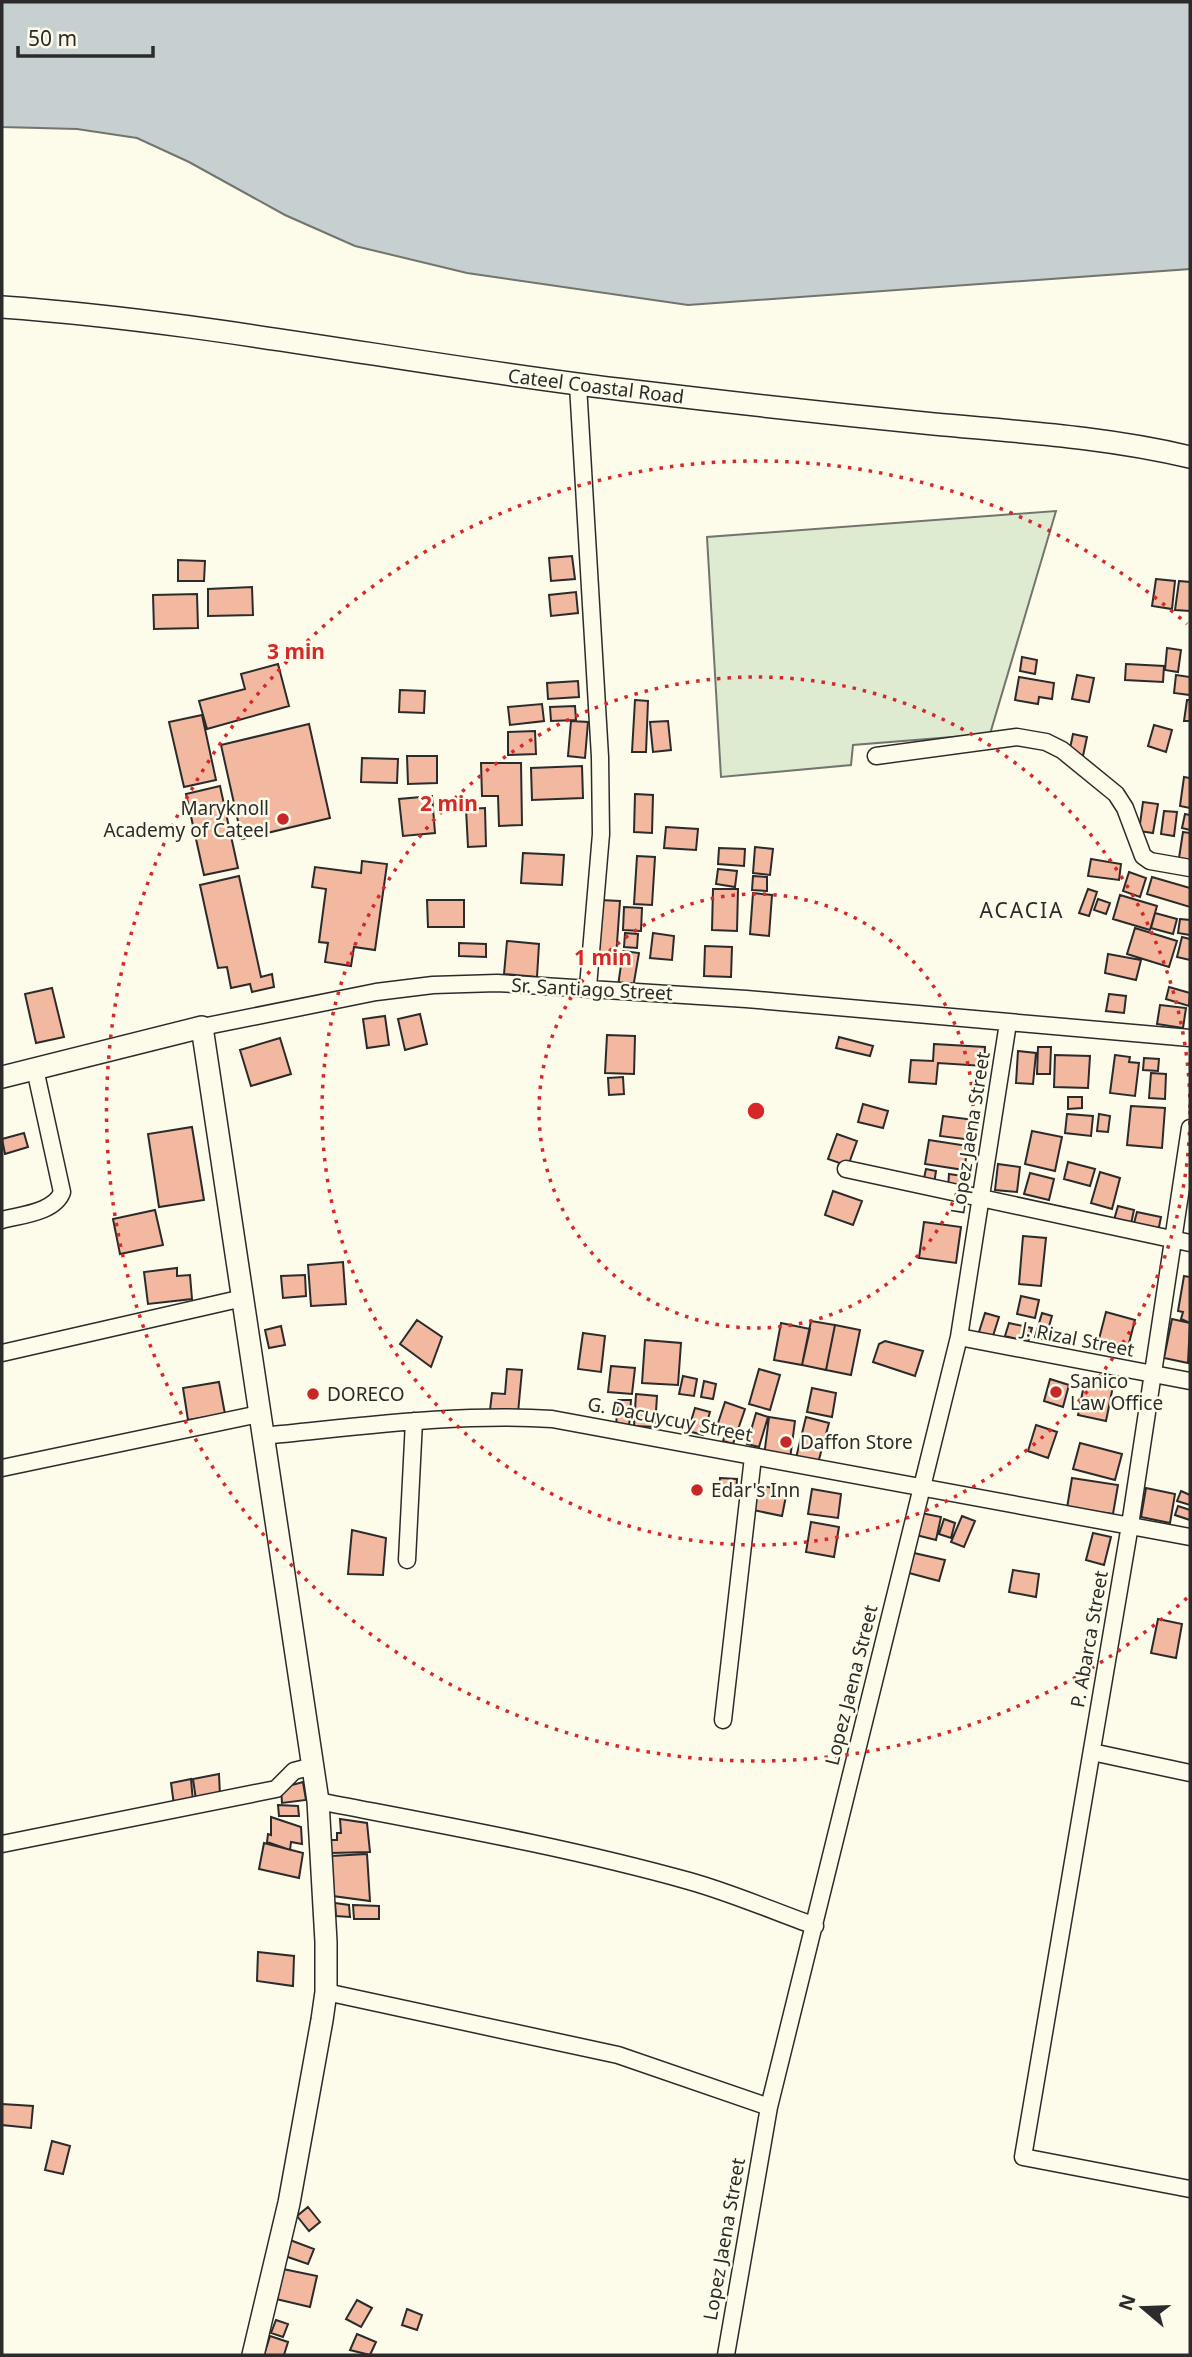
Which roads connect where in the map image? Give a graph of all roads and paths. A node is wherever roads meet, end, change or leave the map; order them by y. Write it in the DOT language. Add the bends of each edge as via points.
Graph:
graph roads {
  1 [pos="2,307"];
  2 [pos="578,385"];
  3 [pos="1190,457"];
  4 [pos="876,756"];
  5 [pos="1190,868"];
  6 [pos="588,987"];
  7 [pos="1008,1023"];
  8 [pos="202,1027"];
  9 [pos="1190,1038"];
  10 [pos="34,1069"];
  11 [pos="2,1077"];
  12 [pos="1190,1128"];
  13 [pos="846,1170"];
  14 [pos="982,1196"];
  15 [pos="2,1220"];
  16 [pos="1174,1240"];
  17 [pos="1190,1244"];
  18 [pos="243,1298"];
  19 [pos="958,1337"];
  20 [pos="2,1353"];
  21 [pos="1153,1374"];
  22 [pos="1190,1381"];
  23 [pos="259,1414"];
  24 [pos="414,1422"];
  25 [pos="262,1436"];
  26 [pos="753,1457"];
  27 [pos="2,1468"];
  28 [pos="921,1485"];
  29 [pos="1130,1525"];
  30 [pos="1190,1536"];
  31 [pos="407,1560"];
  32 [pos="723,1720"];
  33 [pos="1091,1752"];
  34 [pos="313,1766"];
  35 [pos="1190,1773"];
  36 [pos="318,1801"];
  37 [pos="2,1844"];
  38 [pos="815,1926"];
  39 [pos="326,1992"];
  40 [pos="769,2107"];
  41 [pos="1190,2189"];
  42 [pos="253,2355"];
  43 [pos="726,2355"];
  1 -- 2 [label="street, Cateel Coastal Road" via="108,316"];
  2 -- 3 [label="street, Cateel Coastal Road" via="1072,437"];
  2 -- 6 [label="street" via="600,757 601,834"];
  4 -- 5 [label="street" via="1017,737 1046,742 1116,794 1143,856"];
  6 -- 7 [label="street, Sr. Santiago Street"];
  6 -- 8 [label="street, Sr. Santiago Street" via="433,985 324,1001"];
  7 -- 9 [label="street, Sr. Santiago Street"];
  7 -- 14 [label="street, Lopez Jaena Street"];
  8 -- 10 [label="street, Sr. Santiago Street"];
  8 -- 18 [label="street"];
  10 -- 11 [label="street, Sr. Santiago Street"];
  10 -- 15 [label="street" via="62,1192 57,1202 47,1207"];
  12 -- 16 [label="street, P. Abarca Street"];
  13 -- 14 [label="street"];
  14 -- 16 [label="street"];
  14 -- 19 [label="street, Lopez Jaena Street"];
  16 -- 17 [label="street"];
  16 -- 21 [label="street, P. Abarca Street"];
  18 -- 20 [label="street"];
  18 -- 23 [label="street"];
  19 -- 21 [label="street, J. Rizal Street"];
  19 -- 28 [label="street, Lopez Jaena Street"];
  21 -- 22 [label="street, J. Rizal Street"];
  21 -- 29 [label="street, P. Abarca Street"];
  23 -- 25 [label="street"];
  23 -- 27 [label="street"];
  24 -- 25 [label="street, G. Dacuycuy Street"];
  24 -- 26 [label="street, G. Dacuycuy Street" via="511,1416 552,1419"];
  24 -- 31 [label="street"];
  25 -- 34 [label="street"];
  26 -- 28 [label="street, G. Dacuycuy Street"];
  26 -- 32 [label="street"];
  28 -- 29 [label="street, G. Dacuycuy Street"];
  28 -- 38 [label="street, Lopez Jaena Street"];
  29 -- 30 [label="street, G. Dacuycuy Street"];
  29 -- 33 [label="street, P. Abarca Street"];
  33 -- 35 [label="street"];
  33 -- 41 [label="street, P. Abarca Street" via="1023,2157"];
  34 -- 36 [label="street"];
  34 -- 37 [label="street" via="293,1771 276,1789"];
  36 -- 38 [label="street" via="621,1864 691,1882"];
  36 -- 39 [label="street"];
  38 -- 40 [label="street, Lopez Jaena Street"];
  39 -- 40 [label="street" via="618,2055"];
  39 -- 42 [label="street" via="289,2203"];
  40 -- 43 [label="street, Lopez Jaena Street"];
}
